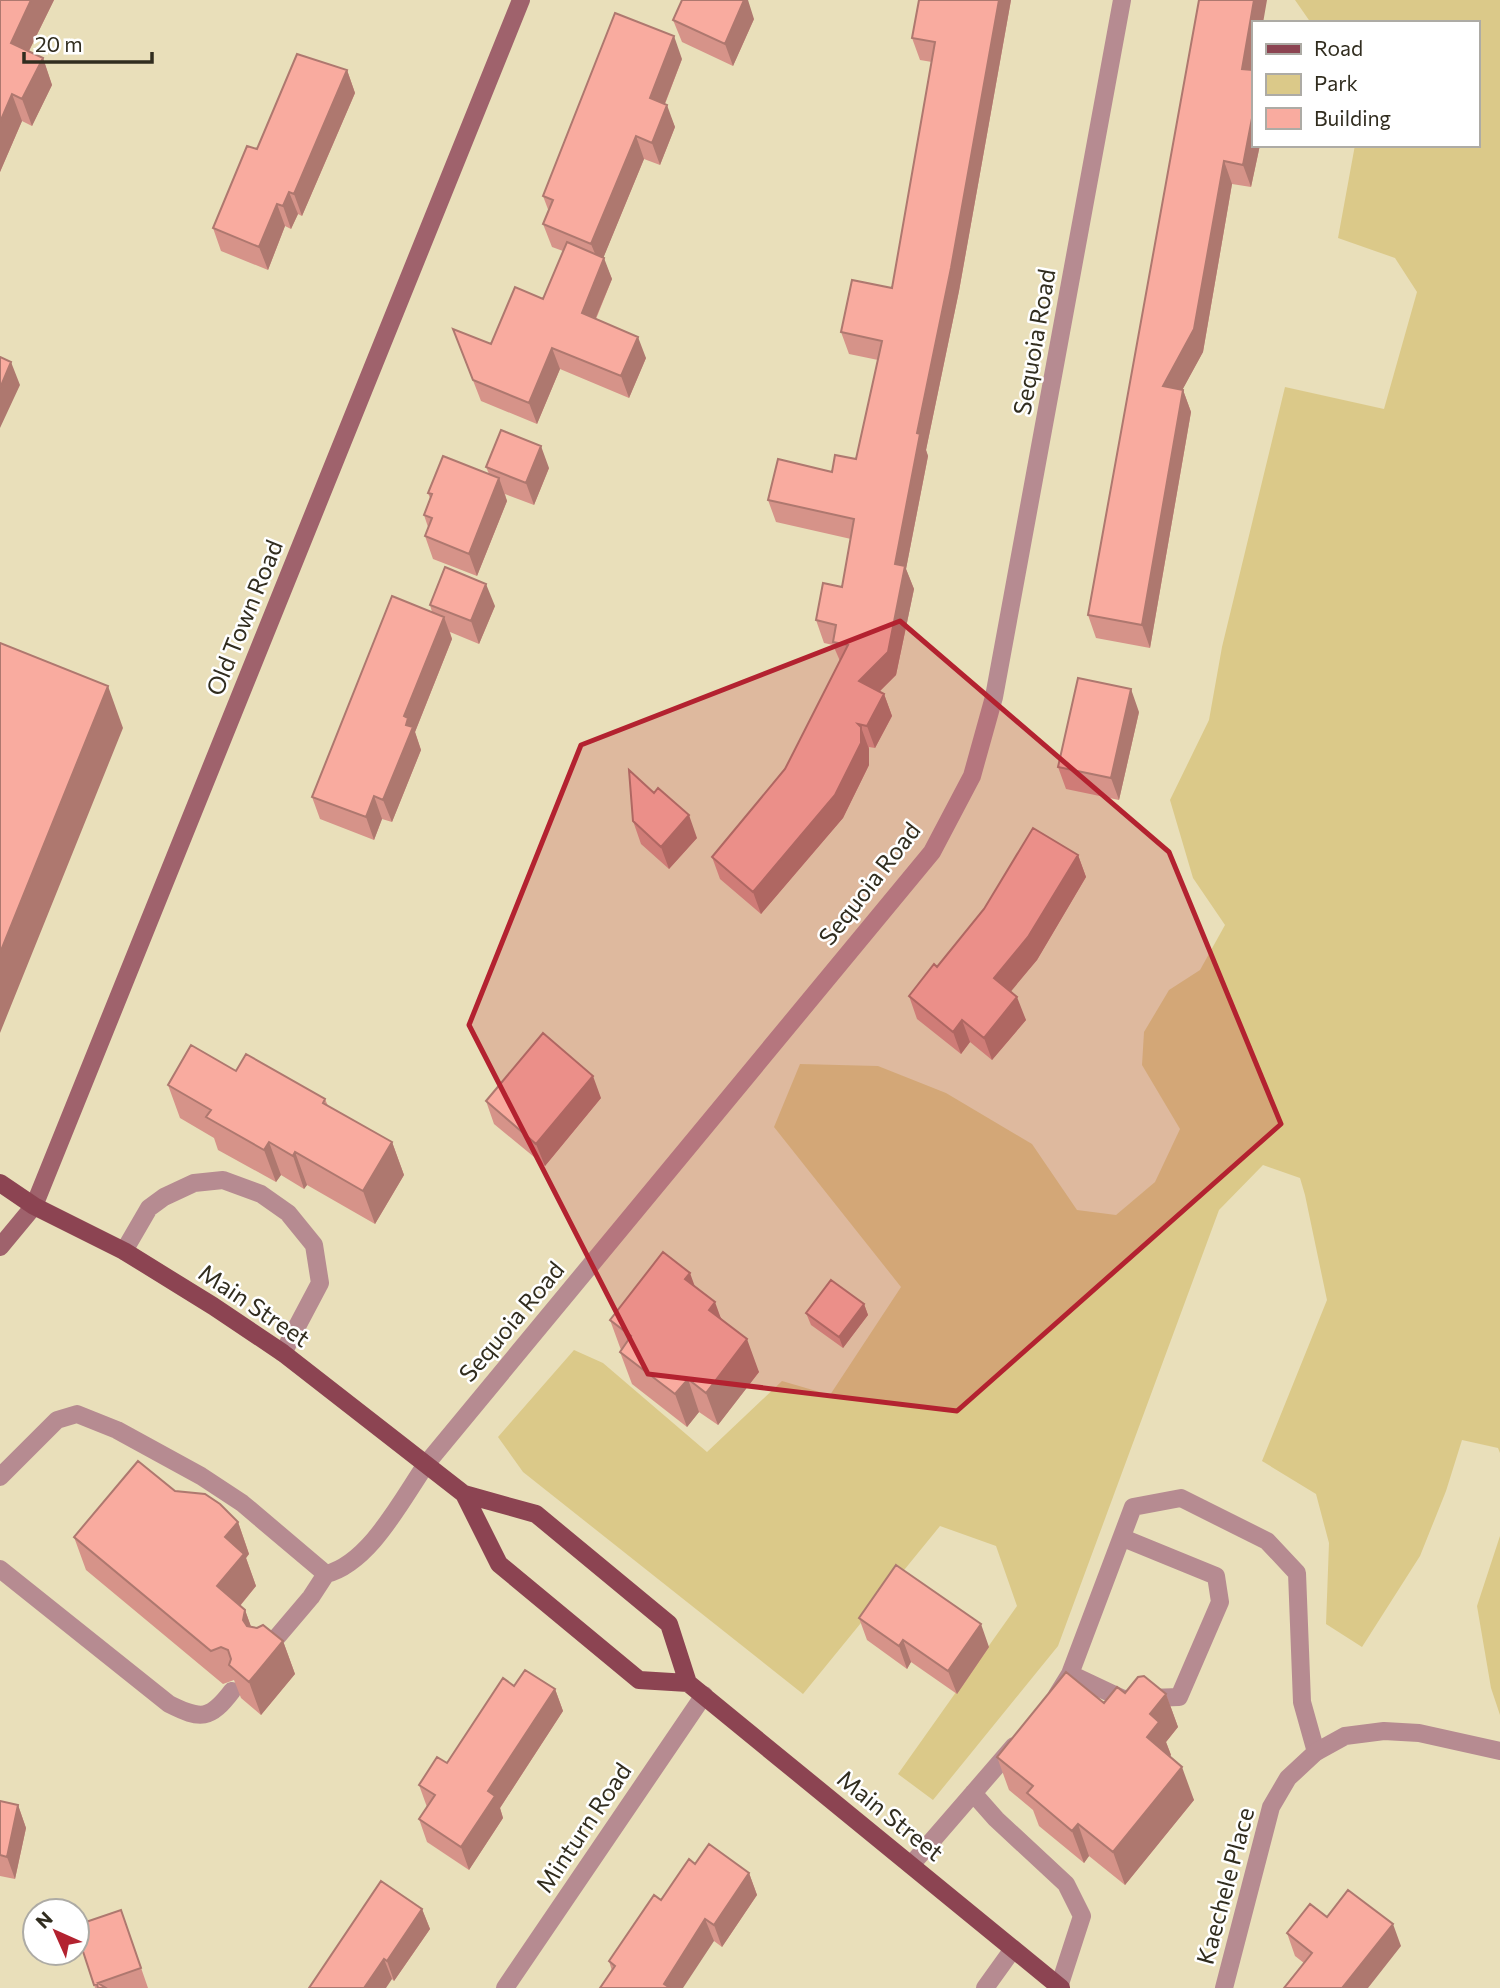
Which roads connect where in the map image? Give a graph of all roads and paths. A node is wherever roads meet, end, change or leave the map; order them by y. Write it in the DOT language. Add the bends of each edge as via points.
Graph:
graph roads {
  1 [pos="521,0"];
  2 [pos="1122,0"];
  3 [pos="0,1183"];
  4 [pos="34,1206"];
  5 [pos="0,1247"];
  6 [pos="124,1251"];
  7 [pos="283,1353"];
  8 [pos="427,1463"];
  9 [pos="0,1477"];
  10 [pos="464,1494"];
  11 [pos="1123,1538"];
  12 [pos="0,1569"];
  13 [pos="326,1574"];
  14 [pos="266,1650"];
  15 [pos="1070,1674"];
  16 [pos="688,1683"];
  17 [pos="232,1691"];
  18 [pos="704,1695"];
  19 [pos="1047,1707"];
  20 [pos="1023,1736"];
  21 [pos="1500,1751"];
  22 [pos="1316,1752"];
  23 [pos="973,1793"];
  24 [pos="911,1865"];
  25 [pos="1013,1949"];
  26 [pos="1060,1987"];
  27 [pos="505,1988"];
  28 [pos="985,1988"];
  29 [pos="1224,1988"];
  1 -- 4 [label="main road, Old Town Road"];
  2 -- 8 [label="street, Sequoia Road" via="994,697 972,776 932,852"];
  3 -- 4 [label="main road, Main Street"];
  4 -- 5 [label="main road, Old Town Road"];
  4 -- 6 [label="main road, Main Street"];
  6 -- 7 [label="main road, Main Street"];
  6 -- 7 [label="street" via="149,1208 194,1183 223,1180 261,1194 288,1213 314,1245 320,1283"];
  7 -- 8 [label="main road, Main Street"];
  8 -- 10 [label="main road, Main Street"];
  8 -- 13 [label="street, Sequoia Road" via="371,1544 348,1565"];
  9 -- 13 [label="street" via="57,1420 77,1414 117,1430 243,1503"];
  10 -- 16 [label="main road, Main Street" via="499,1564 639,1680"];
  10 -- 16 [label="main road, Main Street" via="536,1514 669,1624"];
  11 -- 15 [label="street"];
  11 -- 15 [label="street" via="1216,1576 1220,1602 1179,1697 1124,1699"];
  11 -- 22 [label="street" via="1133,1507 1181,1498 1268,1541 1297,1573 1302,1703"];
  12 -- 17 [label="street" via="169,1704 192,1715 207,1714 218,1709"];
  13 -- 14 [label="street"];
  15 -- 19 [label="street"];
  16 -- 18 [label="main road, Main Street"];
  18 -- 24 [label="main road, Main Street"];
  18 -- 27 [label="street, Minturn Road"];
  20 -- 23 [label="street"];
  21 -- 22 [label="street, Kaechele Place" via="1419,1733 1384,1731 1345,1736"];
  22 -- 29 [label="street, Kaechele Place" via="1289,1778 1271,1807"];
  23 -- 24 [label="street"];
  23 -- 26 [label="street" via="1066,1884 1082,1916"];
  24 -- 25 [label="main road, Main Street"];
  25 -- 26 [label="main road, Main Street"];
  25 -- 28 [label="street"];
}
